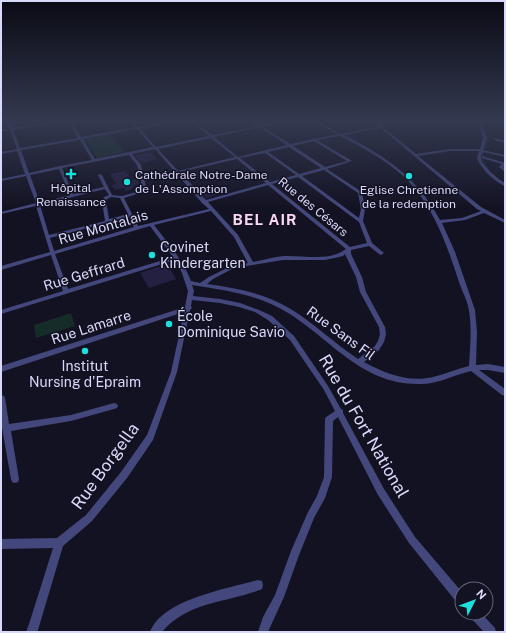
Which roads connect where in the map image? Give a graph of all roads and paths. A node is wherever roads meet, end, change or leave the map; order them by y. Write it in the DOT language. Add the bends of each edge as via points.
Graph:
graph roads {
  1 [pos="484,149"];
  2 [pos="19,150"];
  3 [pos="87,150"];
  4 [pos="144,150"];
  5 [pos="157,150"];
  6 [pos="227,150"];
  7 [pos="275,150"];
  8 [pos="295,150"];
  9 [pos="330,150"];
  10 [pos="367,150"];
  11 [pos="409,150"];
  12 [pos="452,150"];
  13 [pos="486,150"];
  14 [pos="265,152"];
  15 [pos="1,153"];
  16 [pos="129,153"];
  17 [pos="416,155"];
  18 [pos="505,156"];
  19 [pos="483,157"];
  20 [pos="237,158"];
  21 [pos="94,160"];
  22 [pos="505,164"];
  23 [pos="60,168"];
  24 [pos="324,168"];
  25 [pos="505,171"];
  26 [pos="177,172"];
  27 [pos="27,174"];
  28 [pos="100,175"];
  29 [pos="298,176"];
  30 [pos="1,180"];
  31 [pos="269,184"];
  32 [pos="505,185"];
  33 [pos="106,188"];
  34 [pos="72,196"];
  35 [pos="111,196"];
  36 [pos="122,197"];
  37 [pos="204,202"];
  38 [pos="38,204"];
  39 [pos="211,210"];
  40 [pos="484,211"];
  41 [pos="1,213"];
  42 [pos="131,215"];
  43 [pos="107,221"];
  44 [pos="361,221"];
  45 [pos="439,222"];
  46 [pos="505,222"];
  47 [pos="151,225"];
  48 [pos="137,228"];
  49 [pos="47,237"];
  50 [pos="370,244"];
  51 [pos="349,249"];
  52 [pos="52,253"];
  53 [pos="382,253"];
  54 [pos="175,258"];
  55 [pos="251,263"];
  56 [pos="1,268"];
  57 [pos="190,283"];
  58 [pos="202,285"];
  59 [pos="66,292"];
  60 [pos="191,298"];
  61 [pos="189,308"];
  62 [pos="1,312"];
  63 [pos="358,363"];
  64 [pos="1,368"];
  65 [pos="472,368"];
  66 [pos="505,370"];
  67 [pos="505,393"];
  68 [pos="1,398"];
  69 [pos="114,406"];
  70 [pos="340,412"];
  71 [pos="6,428"];
  72 [pos="15,479"];
  73 [pos="59,543"];
  74 [pos="1,544"];
  75 [pos="258,585"];
  76 [pos="454,590"];
  77 [pos="481,621"];
  78 [pos="31,632"];
  79 [pos="155,632"];
  80 [pos="263,632"];
  81 [pos="491,632"];
  1 -- 32 [label="street" via="479,158 481,163 496,180"];
  2 -- 15 [label="street"];
  2 -- 27 [label="street"];
  3 -- 21 [label="street"];
  4 -- 16 [label="street"];
  5 -- 26 [label="street"];
  6 -- 20 [label="street, Rue des Césars"];
  7 -- 14 [label="street"];
  8 -- 24 [label="street"];
  9 -- 24 [label="street" via="350,161"];
  10 -- 45 [label="street" via="384,159 417,187"];
  11 -- 17 [label="street"];
  12 -- 17 [label="street"];
  13 -- 18 [label="street"];
  14 -- 20 [label="street"];
  14 -- 29 [label="street"];
  16 -- 21 [label="street"];
  16 -- 36 [label="street" via="140,166 145,191"];
  17 -- 40 [label="street"];
  19 -- 22 [label="street"];
  20 -- 26 [label="street"];
  20 -- 31 [label="street, Rue des Césars"];
  21 -- 23 [label="street"];
  22 -- 25 [label="street" via="501,167"];
  23 -- 27 [label="street"];
  23 -- 34 [label="street"];
  24 -- 29 [label="street"];
  24 -- 44 [label="street" via="360,192 363,209"];
  26 -- 37 [label="street"];
  27 -- 30 [label="street"];
  27 -- 38 [label="street"];
  28 -- 33 [label="street"];
  29 -- 31 [label="street"];
  29 -- 44 [label="street"];
  31 -- 37 [label="street"];
  31 -- 51 [label="street, Rue des Césars"];
  33 -- 34 [label="street"];
  33 -- 35 [label="street"];
  34 -- 38 [label="street"];
  35 -- 36 [label="street"];
  35 -- 43 [label="street" via="104,201"];
  36 -- 42 [label="street"];
  37 -- 39 [label="street"];
  38 -- 41 [label="street"];
  38 -- 49 [label="street"];
  39 -- 47 [label="street, Rue Montalais"];
  39 -- 55 [label="street" via="236,236"];
  40 -- 45 [label="street" via="463,219"];
  40 -- 46 [label="street"];
  42 -- 43 [label="street"];
  42 -- 48 [label="street"];
  43 -- 49 [label="street"];
  44 -- 50 [label="street"];
  45 -- 65 [label="street" via="451,246 471,309"];
  47 -- 48 [label="street, Rue Montalais"];
  47 -- 54 [label="street, Rue Borgella"];
  48 -- 52 [label="street, Rue Montalais"];
  49 -- 52 [label="street"];
  50 -- 51 [label="street"];
  50 -- 53 [label="street"];
  51 -- 55 [label="street" via="341,255 325,258 282,258"];
  51 -- 63 [label="street" via="348,254 363,292 382,327 383,334 377,348"];
  52 -- 56 [label="street, Rue Montalais"];
  52 -- 59 [label="street"];
  54 -- 57 [label="street, Rue Borgella"];
  54 -- 59 [label="street, Rue Geffrard"];
  55 -- 58 [label="street" via="233,267"];
  57 -- 58 [label="street, Rue Sans Fil"];
  57 -- 60 [label="street, Rue Borgella"];
  58 -- 63 [label="street, Rue Sans Fil" via="253,294 271,300 287,309"];
  59 -- 62 [label="street, Rue Geffrard"];
  60 -- 61 [label="street, Rue Borgella"];
  60 -- 70 [label="street, Rue du Fort National" via="240,305 270,318 283,328 306,356"];
  61 -- 64 [label="street, Rue Lamarre"];
  61 -- 73 [label="street, Rue Borgella" via="174,372 150,437 124,475 89,518"];
  63 -- 65 [label="street, Rue Sans Fil" via="390,378 417,382 435,380"];
  65 -- 66 [label="street, Rue Sans Fil"];
  65 -- 67 [label="street"];
  68 -- 71 [label="street"];
  69 -- 71 [label="street" via="71,418"];
  70 -- 76 [label="street, Rue du Fort National" via="381,492 412,540"];
  70 -- 80 [label="street" via="330,419 328,477 322,498 311,514"];
  71 -- 72 [label="street"];
  73 -- 74 [label="street"];
  73 -- 78 [label="street"];
  75 -- 79 [label="street" via="197,602 160,624"];
  77 -- 81 [label="street"];
}
